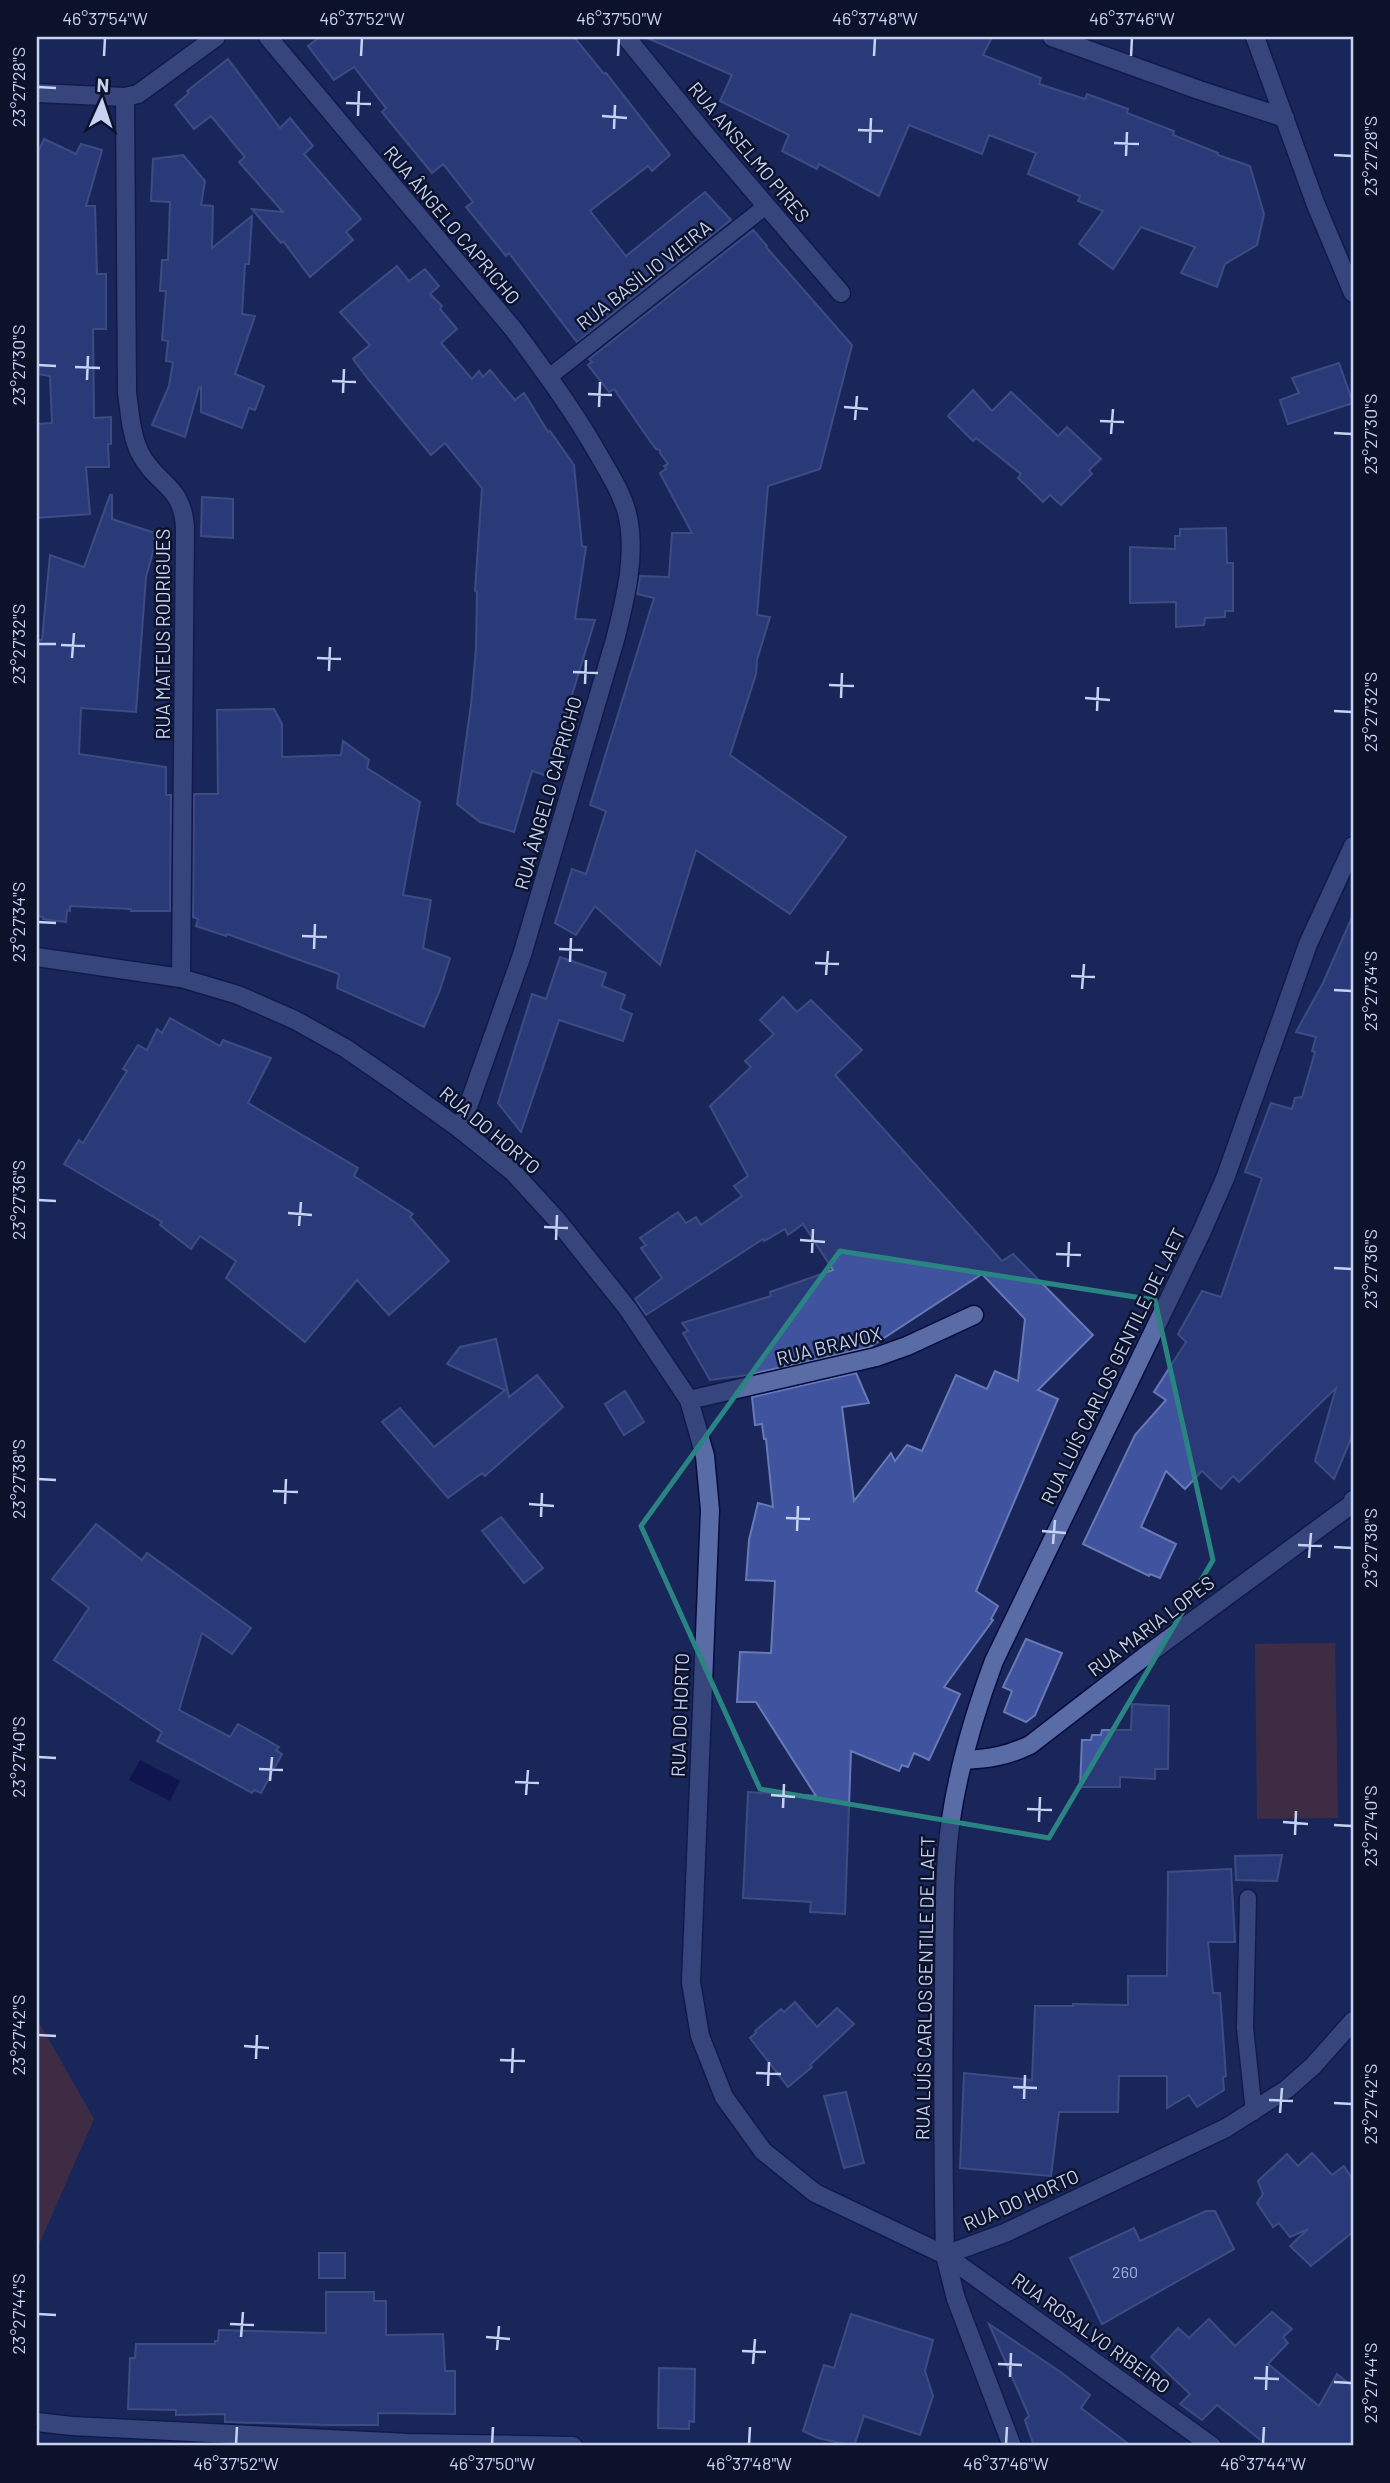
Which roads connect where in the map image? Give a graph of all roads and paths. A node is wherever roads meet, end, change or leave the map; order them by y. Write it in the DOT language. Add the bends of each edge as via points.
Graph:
graph roads {
  1 [pos="216,37"];
  2 [pos="268,37"];
  3 [pos="626,37"];
  4 [pos="1052,37"];
  5 [pos="1255,37"];
  6 [pos="37,93"];
  7 [pos="125,97"];
  8 [pos="1285,118"];
  9 [pos="766,206"];
  10 [pos="841,293"];
  11 [pos="1353,293"];
  12 [pos="549,377"];
  13 [pos="1353,846"];
  14 [pos="37,957"];
  15 [pos="181,978"];
  16 [pos="460,1129"];
  17 [pos="974,1315"];
  18 [pos="689,1400"];
  19 [pos="1353,1504"];
  20 [pos="963,1760"];
  21 [pos="1248,1898"];
  22 [pos="1353,2021"];
  23 [pos="1254,2112"];
  24 [pos="945,2255"];
  25 [pos="37,2422"];
  26 [pos="408,2445"];
  27 [pos="572,2446"];
  28 [pos="1012,2446"];
  29 [pos="1213,2446"];
  1 -- 7 [label="street" via="148,89"];
  2 -- 12 [label="street, RUA ÂNGELO CAPRICHO"];
  3 -- 9 [label="street, RUA ANSELMO PIRES"];
  4 -- 8 [label="street"];
  5 -- 8 [label="street"];
  6 -- 7 [label="street"];
  7 -- 15 [label="street, RUA MATEUS RODRIGUES" via="131,426 150,470 181,501 186,527"];
  8 -- 11 [label="street"];
  9 -- 10 [label="street, RUA ANSELMO PIRES"];
  9 -- 12 [label="lane, RUA BASÍLIO VIEIRA"];
  12 -- 16 [label="street, RUA ÂNGELO CAPRICHO" via="617,487 630,537 628,577 526,942"];
  13 -- 20 [label="street, RUA LUÍS CARLOS GENTILE DE LAET" via="1308,944 1226,1176 994,1661"];
  14 -- 15 [label="street, RUA DO HORTO"];
  15 -- 16 [label="street, RUA DO HORTO" via="238,995 296,1020 345,1048"];
  16 -- 18 [label="street, RUA DO HORTO" via="513,1172 557,1220 628,1309"];
  17 -- 18 [label="street, RUA BRAVOX" via="876,1357"];
  18 -- 24 [label="street, RUA DO HORTO" via="705,1456 710,1510 691,1982 700,2036 724,2097 763,2151 815,2193"];
  19 -- 20 [label="street, RUA MARIA LOPES" via="1030,1745 993,1759"];
  20 -- 24 [label="street, RUA LUÍS CARLOS GENTILE DE LAET" via="951,1820 946,1882"];
  21 -- 23 [label="lane" via="1245,2028"];
  22 -- 23 [label="street, RUA DO HORTO" via="1313,2066"];
  23 -- 24 [label="street, RUA DO HORTO" via="1005,2233"];
  24 -- 28 [label="street, RUA LUÍS CARLOS GENTILE DE LAET" via="956,2299"];
  24 -- 29 [label="street, RUA ROSALVO RIBEIRO"];
  25 -- 26 [label="street"];
  26 -- 27 [label="street"];
}
